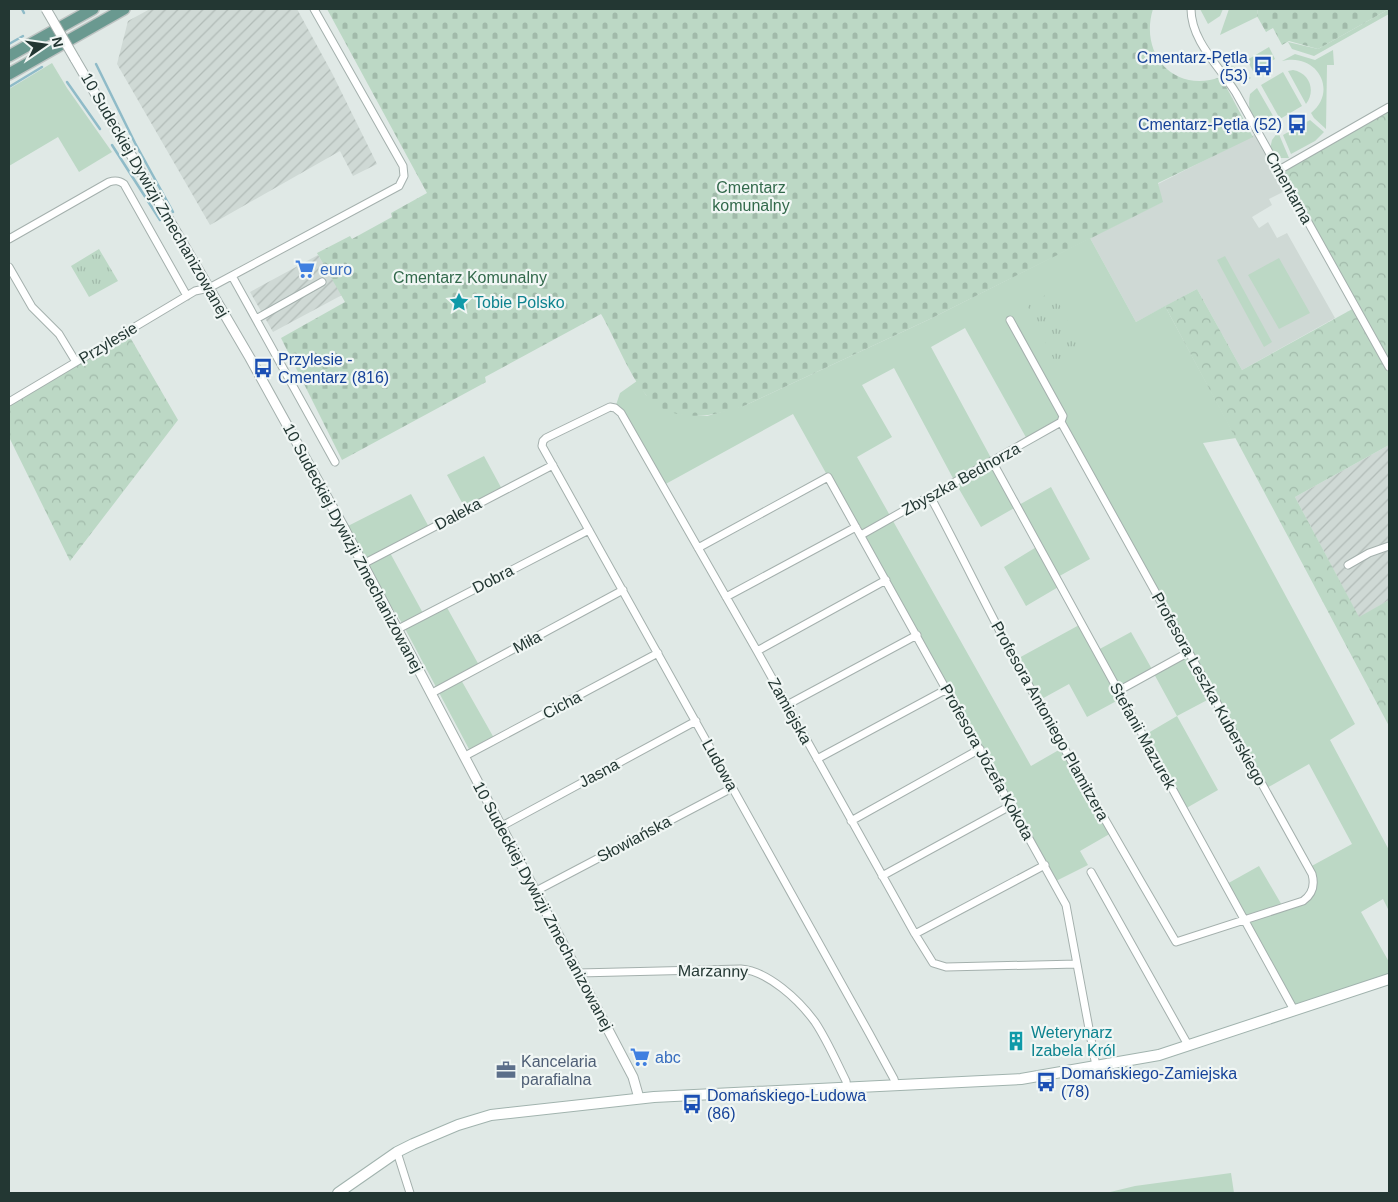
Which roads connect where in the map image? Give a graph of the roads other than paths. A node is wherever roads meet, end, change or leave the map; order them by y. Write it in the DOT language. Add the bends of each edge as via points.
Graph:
graph roads {
  1 [pos="46,9"];
  2 [pos="93,9"];
  3 [pos="124,9"];
  4 [pos="314,9"];
  5 [pos="1191,9"];
  6 [pos="9,56"];
  7 [pos="9,74"];
  8 [pos="1389,107"];
  9 [pos="1279,170"];
  10 [pos="9,239"];
  11 [pos="9,267"];
  12 [pos="232,276"];
  13 [pos="322,282"];
  14 [pos="209,288"];
  15 [pos="187,296"];
  16 [pos="256,318"];
  17 [pos="1010,320"];
  18 [pos="76,362"];
  19 [pos="1389,367"];
  20 [pos="9,402"];
  21 [pos="1061,422"];
  22 [pos="542,446"];
  23 [pos="992,461"];
  24 [pos="335,462"];
  25 [pos="553,465"];
  26 [pos="930,496"];
  27 [pos="856,527"];
  28 [pos="589,530"];
  29 [pos="861,535"];
  30 [pos="1389,546"];
  31 [pos="698,548"];
  32 [pos="364,564"];
  33 [pos="1348,565"];
  34 [pos="886,580"];
  35 [pos="623,590"];
  36 [pos="726,597"];
  37 [pos="398,629"];
  38 [pos="917,635"];
  39 [pos="757,651"];
  40 [pos="1189,652"];
  41 [pos="658,653"];
  42 [pos="947,690"];
  43 [pos="1118,691"];
  44 [pos="432,693"];
  45 [pos="787,705"];
  46 [pos="696,721"];
  47 [pos="980,749"];
  48 [pos="465,756"];
  49 [pos="817,759"];
  50 [pos="732,788"];
  51 [pos="1012,805"];
  52 [pos="851,821"];
  53 [pos="502,826"];
  54 [pos="1044,865"];
  55 [pos="1091,872"];
  56 [pos="882,876"];
  57 [pos="536,891"];
  58 [pos="1244,920"];
  59 [pos="915,934"];
  60 [pos="1176,942"];
  61 [pos="1077,964"];
  62 [pos="579,973"];
  63 [pos="1389,978"];
  64 [pos="1294,1010"];
  65 [pos="1188,1046"];
  66 [pos="1096,1066"];
  67 [pos="896,1086"];
  68 [pos="847,1088"];
  69 [pos="639,1098"];
  70 [pos="397,1152"];
  71 [pos="338,1193"];
  72 [pos="410,1193"];
  1 -- 14 [label="street, 10 Sudeckiej Dywizji Zmechanizowanej, bridge"];
  2 -- 6 [label="main road"];
  3 -- 7 [label="main road"];
  4 -- 12 [label="street, Przylesie" via="403,166 404,176 399,186 386,194"];
  5 -- 9 [label="street, Cmentarna" via="1191,19 1200,38"];
  8 -- 9 [label="street"];
  9 -- 19 [label="street, Cmentarna"];
  10 -- 15 [label="street" via="109,182 120,181"];
  11 -- 18 [label="street" via="32,307 59,334"];
  12 -- 14 [label="street, Przylesie"];
  12 -- 16 [label="street"];
  13 -- 16 [label="street"];
  14 -- 15 [label="street, Przylesie"];
  14 -- 32 [label="street, 10 Sudeckiej Dywizji Zmechanizowanej"];
  15 -- 18 [label="street, Przylesie"];
  16 -- 24 [label="street"];
  17 -- 21 [label="street, Profesora Leszka Kuberskiego" via="1063,416"];
  18 -- 20 [label="street, Przylesie"];
  21 -- 23 [label="street, Zbyszka Bednorza"];
  21 -- 40 [label="street, Profesora Leszka Kuberskiego"];
  22 -- 25 [label="street, Ludowa"];
  22 -- 31 [label="street, Zamiejska" via="546,438 610,407 616,408"];
  23 -- 26 [label="street, Zbyszka Bednorza"];
  23 -- 43 [label="street, Stefanii Mazurek"];
  25 -- 28 [label="street, Ludowa"];
  25 -- 32 [label="street, Daleka"];
  26 -- 29 [label="street, Zbyszka Bednorza"];
  26 -- 60 [label="street, Profesora Antoniego Plamitzera" via="1033,692"];
  27 -- 29 [label="street, Profesora Józefa Kokota"];
  27 -- 31 [label="street, Profesora Józefa Kokota" via="828,477"];
  27 -- 36 [label="street"];
  28 -- 35 [label="street, Ludowa"];
  28 -- 37 [label="street, Dobra"];
  29 -- 34 [label="street, Profesora Józefa Kokota"];
  30 -- 33 [label="street"];
  31 -- 36 [label="street, Zamiejska"];
  32 -- 37 [label="street, 10 Sudeckiej Dywizji Zmechanizowanej"];
  34 -- 38 [label="street, Profesora Józefa Kokota"];
  34 -- 39 [label="street"];
  35 -- 41 [label="street, Ludowa"];
  35 -- 44 [label="street, Miła"];
  36 -- 39 [label="street, Zamiejska"];
  37 -- 44 [label="street, 10 Sudeckiej Dywizji Zmechanizowanej"];
  38 -- 42 [label="street, Profesora Józefa Kokota"];
  38 -- 45 [label="street"];
  39 -- 45 [label="street, Zamiejska"];
  40 -- 43 [label="street"];
  40 -- 58 [label="street, Profesora Leszka Kuberskiego" via="1313,879 1311,893 1303,900"];
  41 -- 46 [label="street, Ludowa"];
  41 -- 48 [label="street, Cicha"];
  42 -- 47 [label="street, Profesora Józefa Kokota"];
  42 -- 49 [label="street"];
  43 -- 58 [label="street, Stefanii Mazurek"];
  44 -- 48 [label="street, 10 Sudeckiej Dywizji Zmechanizowanej"];
  45 -- 49 [label="street, Zamiejska"];
  46 -- 50 [label="street, Ludowa"];
  46 -- 53 [label="street, Jasna"];
  47 -- 51 [label="street, Profesora Józefa Kokota"];
  47 -- 52 [label="street"];
  48 -- 53 [label="street, 10 Sudeckiej Dywizji Zmechanizowanej"];
  49 -- 52 [label="street, Zamiejska"];
  50 -- 57 [label="street, Słowiańska"];
  50 -- 67 [label="street, Ludowa" via="870,1033"];
  51 -- 54 [label="street, Profesora Józefa Kokota"];
  51 -- 56 [label="street"];
  52 -- 56 [label="street, Zamiejska"];
  53 -- 57 [label="street, 10 Sudeckiej Dywizji Zmechanizowanej"];
  54 -- 59 [label="street"];
  54 -- 61 [label="street, Profesora Józefa Kokota" via="1066,905"];
  55 -- 65 [label="street"];
  56 -- 59 [label="street, Zamiejska"];
  57 -- 62 [label="street, 10 Sudeckiej Dywizji Zmechanizowanej"];
  58 -- 60 [label="street, Profesora Leszka Kuberskiego"];
  58 -- 64 [label="street, Stefanii Mazurek"];
  59 -- 61 [label="street, Zamiejska" via="929,959 938,966"];
  61 -- 66 [label="street, Profesora Józefa Kokota"];
  62 -- 68 [label="street, Marzanny" via="741,969 757,972 800,1004 814,1022"];
  62 -- 69 [label="street, 10 Sudeckiej Dywizji Zmechanizowanej" via="633,1077"];
  63 -- 64 [label="main road"];
  64 -- 65 [label="main road"];
  65 -- 66 [label="main road"];
  66 -- 67 [label="main road" via="1006,1081"];
  67 -- 68 [label="main road"];
  68 -- 69 [label="main road"];
  69 -- 70 [label="main road" via="482,1117"];
  70 -- 71 [label="main road"];
  70 -- 72 [label="street"];
}
